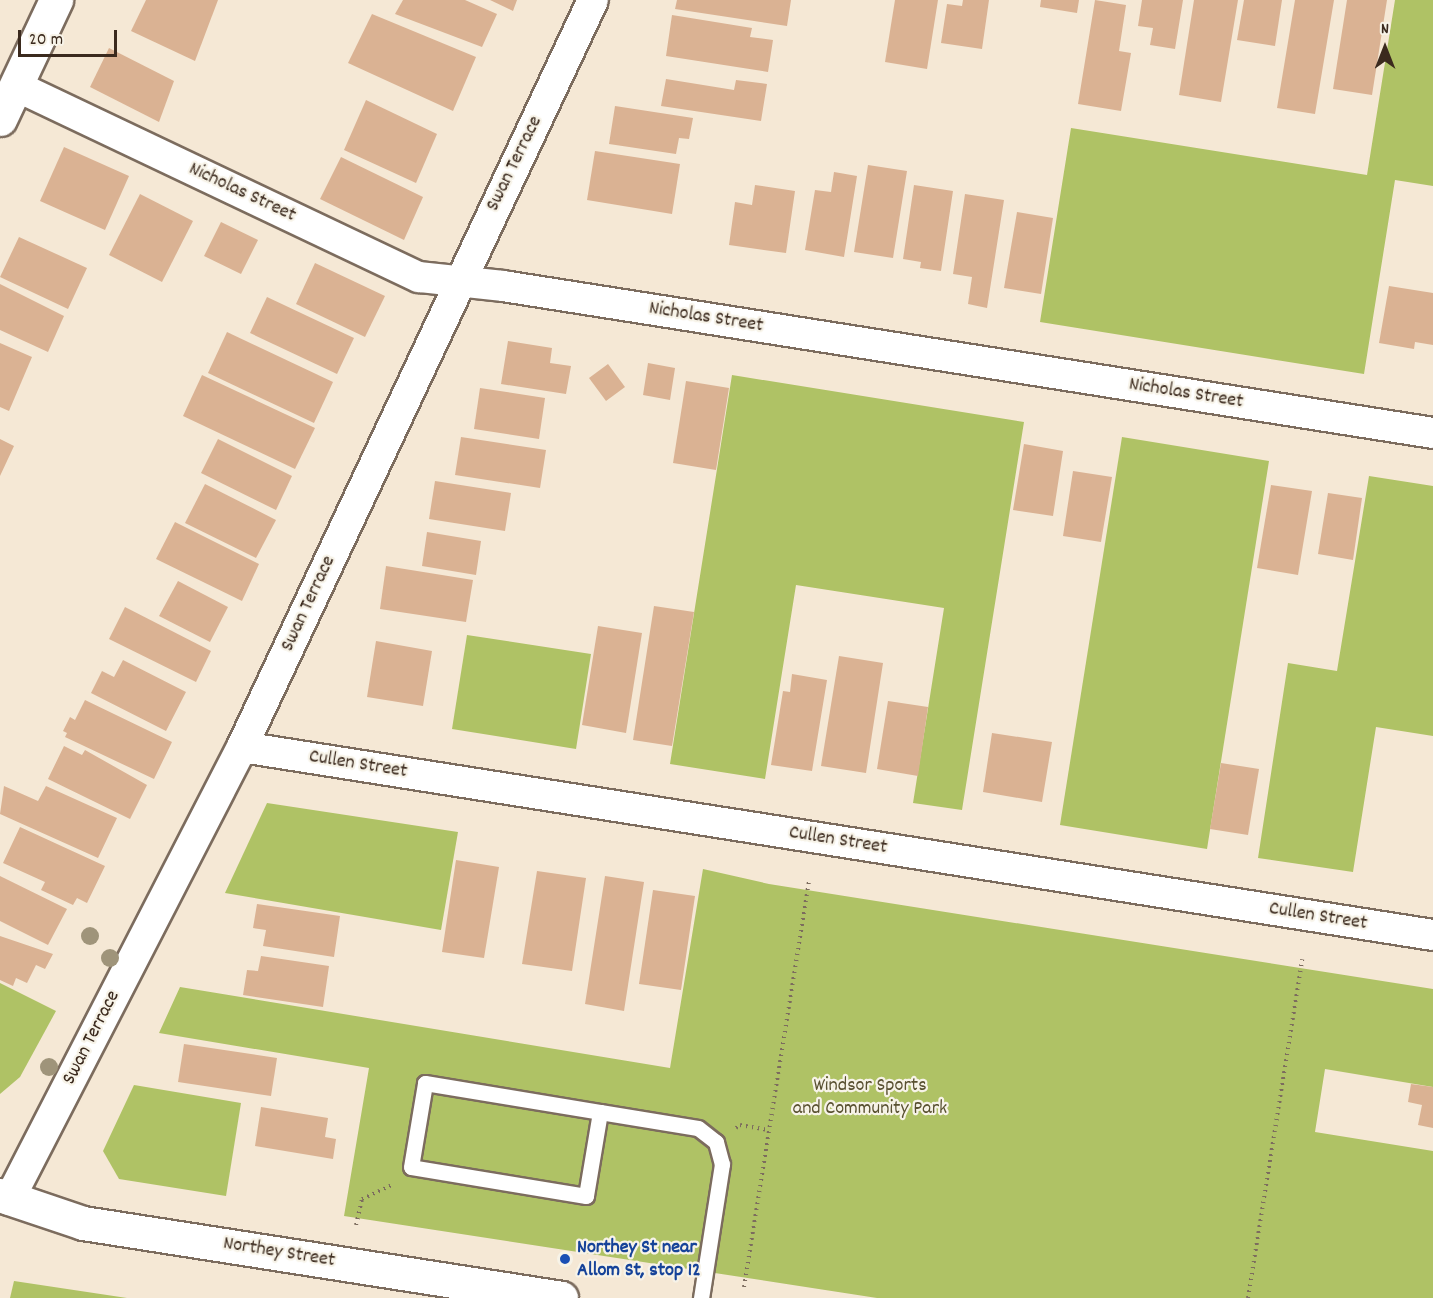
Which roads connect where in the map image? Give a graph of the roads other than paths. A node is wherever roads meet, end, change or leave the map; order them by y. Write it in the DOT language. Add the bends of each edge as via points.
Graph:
graph roads {
  1 [pos="56,0"];
  2 [pos="593,0"];
  3 [pos="16,86"];
  4 [pos="0,119"];
  5 [pos="459,281"];
  6 [pos="1433,433"];
  7 [pos="242,747"];
  8 [pos="1433,935"];
  9 [pos="600,1112"];
  10 [pos="5,1197"];
  11 [pos="433,1288"];
  12 [pos="561,1298"];
  13 [pos="701,1298"];
  1 -- 3 [label="street"];
  2 -- 5 [label="street, Swan Terrace"];
  3 -- 4 [label="street"];
  3 -- 5 [label="street, Nicholas Street" via="419,278"];
  5 -- 6 [label="street, Nicholas Street"];
  5 -- 7 [label="street, Swan Terrace"];
  7 -- 8 [label="street, Cullen Street"];
  7 -- 10 [label="street, Swan Terrace"];
  9 -- 9 [label="lane" via="425,1083 411,1167 586,1196"];
  9 -- 13 [label="lane" via="698,1128 716,1142 722,1164"];
  10 -- 11 [label="street, Northey Street" via="83,1223"];
  11 -- 12 [label="street, Northey Street"];
}
